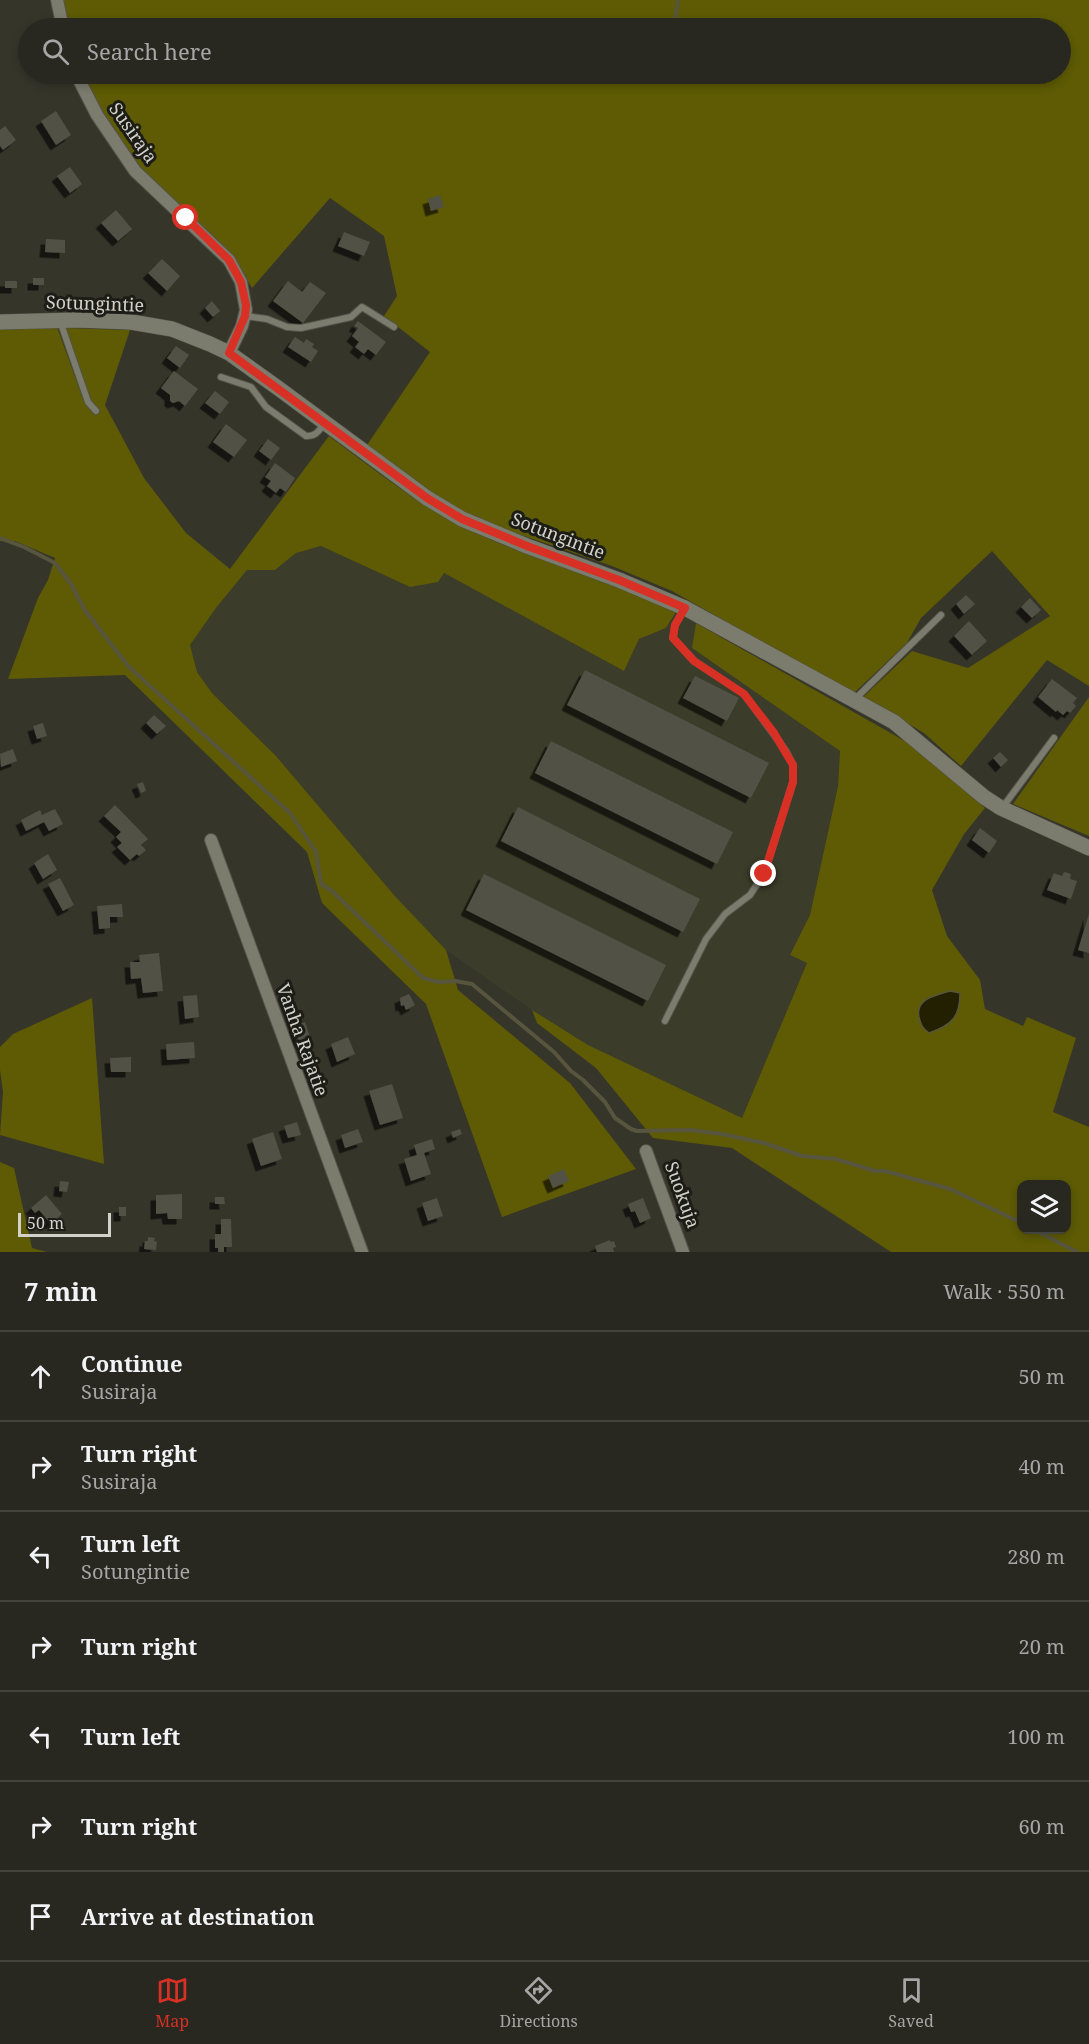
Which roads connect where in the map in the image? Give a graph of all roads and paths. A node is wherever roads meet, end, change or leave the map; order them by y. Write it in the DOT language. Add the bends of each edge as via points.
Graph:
graph roads {
  1 [pos="57,0"];
  2 [pos="61,18"];
  3 [pos="81,84"];
  4 [pos="245,316"];
  5 [pos="60,320"];
  6 [pos="0,322"];
  7 [pos="394,327"];
  8 [pos="229,353"];
  9 [pos="220,377"];
  10 [pos="96,411"];
  11 [pos="325,423"];
  12 [pos="685,608"];
  13 [pos="941,615"];
  14 [pos="853,700"];
  15 [pos="1054,738"];
  16 [pos="1001,808"];
  17 [pos="211,840"];
  18 [pos="1089,848"];
  19 [pos="665,1021"];
  20 [pos="646,1151"];
  21 [pos="362,1252"];
  22 [pos="683,1252"];
  1 -- 2 [label="street"];
  3 -- 4 [label="street, Susiraja" via="135,171 229,260 241,282"];
  4 -- 7 [label="lane" via="301,328 351,317 362,307"];
  4 -- 8 [label="street, Susiraja"];
  5 -- 6 [label="street, Sotungintie"];
  5 -- 8 [label="street, Sotungintie" via="130,322 172,329"];
  5 -- 10 [label="lane" via="88,402"];
  8 -- 11 [label="street, Sotungintie"];
  9 -- 11 [label="lane" via="251,387 266,407 306,436 312,436"];
  11 -- 12 [label="street, Sotungintie" via="462,519"];
  12 -- 14 [label="street, Sotungintie"];
  12 -- 19 [label="lane" via="673,638 694,661 744,694 786,751 793,765 793,782 764,874 750,895 725,914 706,939"];
  13 -- 14 [label="lane"];
  14 -- 16 [label="street, Sotungintie" via="894,722"];
  15 -- 16 [label="lane"];
  16 -- 18 [label="street, Sotungintie"];
  17 -- 21 [label="street, Vanha Rajatie"];
  20 -- 22 [label="street, Suokuja"];
}
